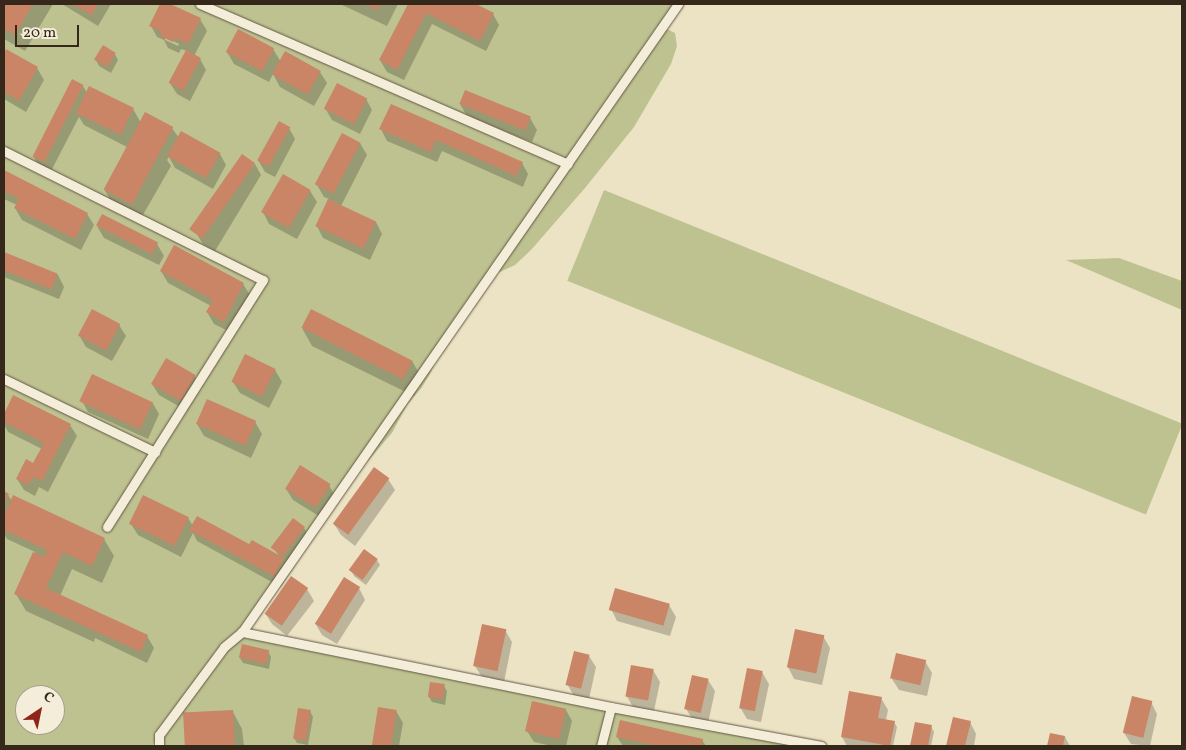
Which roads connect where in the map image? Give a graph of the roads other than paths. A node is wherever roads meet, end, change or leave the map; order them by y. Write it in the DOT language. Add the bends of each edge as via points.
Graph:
graph roads {
  1 [pos="200,4"];
  2 [pos="678,4"];
  3 [pos="4,151"];
  4 [pos="568,164"];
  5 [pos="4,379"];
  6 [pos="155,452"];
  7 [pos="107,527"];
  8 [pos="242,632"];
  9 [pos="611,707"];
  10 [pos="159,746"];
  11 [pos="601,746"];
  12 [pos="822,746"];
  1 -- 4 [label="lane"];
  2 -- 4 [label="lane"];
  3 -- 6 [label="lane" via="263,280"];
  4 -- 8 [label="lane"];
  5 -- 6 [label="lane"];
  6 -- 7 [label="lane"];
  8 -- 9 [label="lane"];
  8 -- 10 [label="lane" via="224,647 159,735"];
  9 -- 11 [label="lane"];
  9 -- 12 [label="lane"];
}
